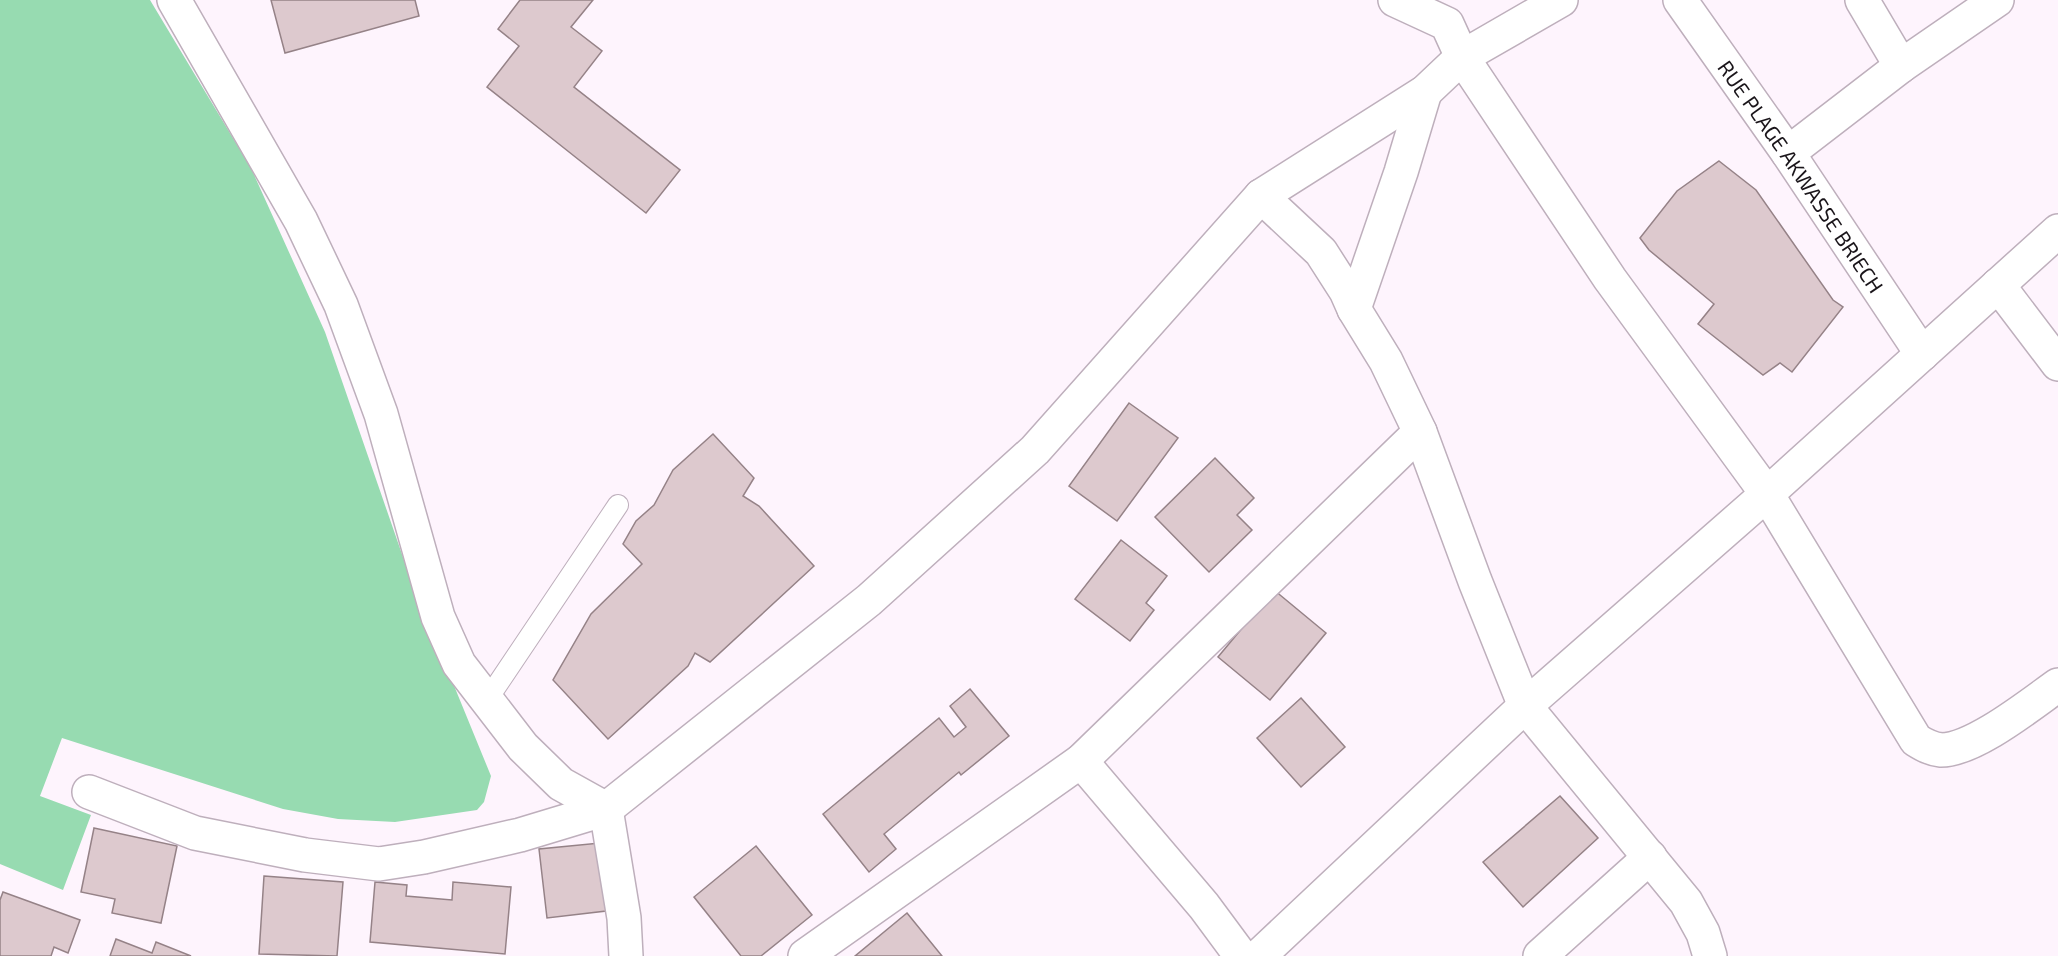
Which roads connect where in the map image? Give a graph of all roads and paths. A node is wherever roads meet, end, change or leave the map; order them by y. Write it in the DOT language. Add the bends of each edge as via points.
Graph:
graph roads {
  1 [pos="174,0"];
  2 [pos="1395,0"];
  3 [pos="1561,0"];
  4 [pos="1680,0"];
  5 [pos="1862,0"];
  6 [pos="1997,0"];
  7 [pos="1462,57"];
  8 [pos="1901,66"];
  9 [pos="1425,92"];
  10 [pos="1788,153"];
  11 [pos="1260,196"];
  12 [pos="2058,231"];
  13 [pos="1998,285"];
  14 [pos="1354,309"];
  15 [pos="1922,354"];
  16 [pos="2058,364"];
  17 [pos="1420,432"];
  18 [pos="1767,494"];
  19 [pos="618,506"];
  20 [pos="2058,685"];
  21 [pos="487,700"];
  22 [pos="1525,706"];
  23 [pos="1081,761"];
  24 [pos="89,792"];
  25 [pos="606,810"];
  26 [pos="1650,857"];
  27 [pos="626,956"];
  28 [pos="805,956"];
  29 [pos="1241,956"];
  30 [pos="1259,956"];
  31 [pos="1540,956"];
  32 [pos="1710,956"];
  1 -- 21 [label="street" via="301,221 341,305 381,414 438,617 459,664"];
  2 -- 7 [label="street" via="1447,24"];
  3 -- 7 [label="street"];
  4 -- 10 [label="street, RUE PLAGE AKWASSE BRIECH"];
  5 -- 8 [label="street"];
  6 -- 8 [label="street"];
  7 -- 9 [label="street"];
  7 -- 18 [label="street" via="1611,279"];
  8 -- 10 [label="street"];
  9 -- 11 [label="street"];
  9 -- 14 [label="street"];
  10 -- 15 [label="street, RUE PLAGE AKWASSE BRIECH"];
  11 -- 14 [label="street" via="1321,252"];
  11 -- 25 [label="street" via="1035,450 869,600"];
  12 -- 13 [label="street"];
  13 -- 15 [label="street"];
  13 -- 16 [label="street"];
  14 -- 17 [label="street" via="1386,362"];
  15 -- 18 [label="street"];
  17 -- 22 [label="street"];
  17 -- 23 [label="street"];
  18 -- 20 [label="street" via="1916,740 1926,747 1940,750 1973,741"];
  18 -- 22 [label="street"];
  19 -- 21 [label="lane"];
  21 -- 25 [label="street" via="523,747 561,784"];
  22 -- 26 [label="street"];
  22 -- 30 [label="street"];
  23 -- 28 [label="street"];
  23 -- 29 [label="street" via="1204,906"];
  24 -- 25 [label="street" via="195,833 305,855 379,864 520,835"];
  25 -- 27 [label="street" via="624,918"];
  26 -- 31 [label="street"];
  26 -- 32 [label="street" via="1686,902"];
}
